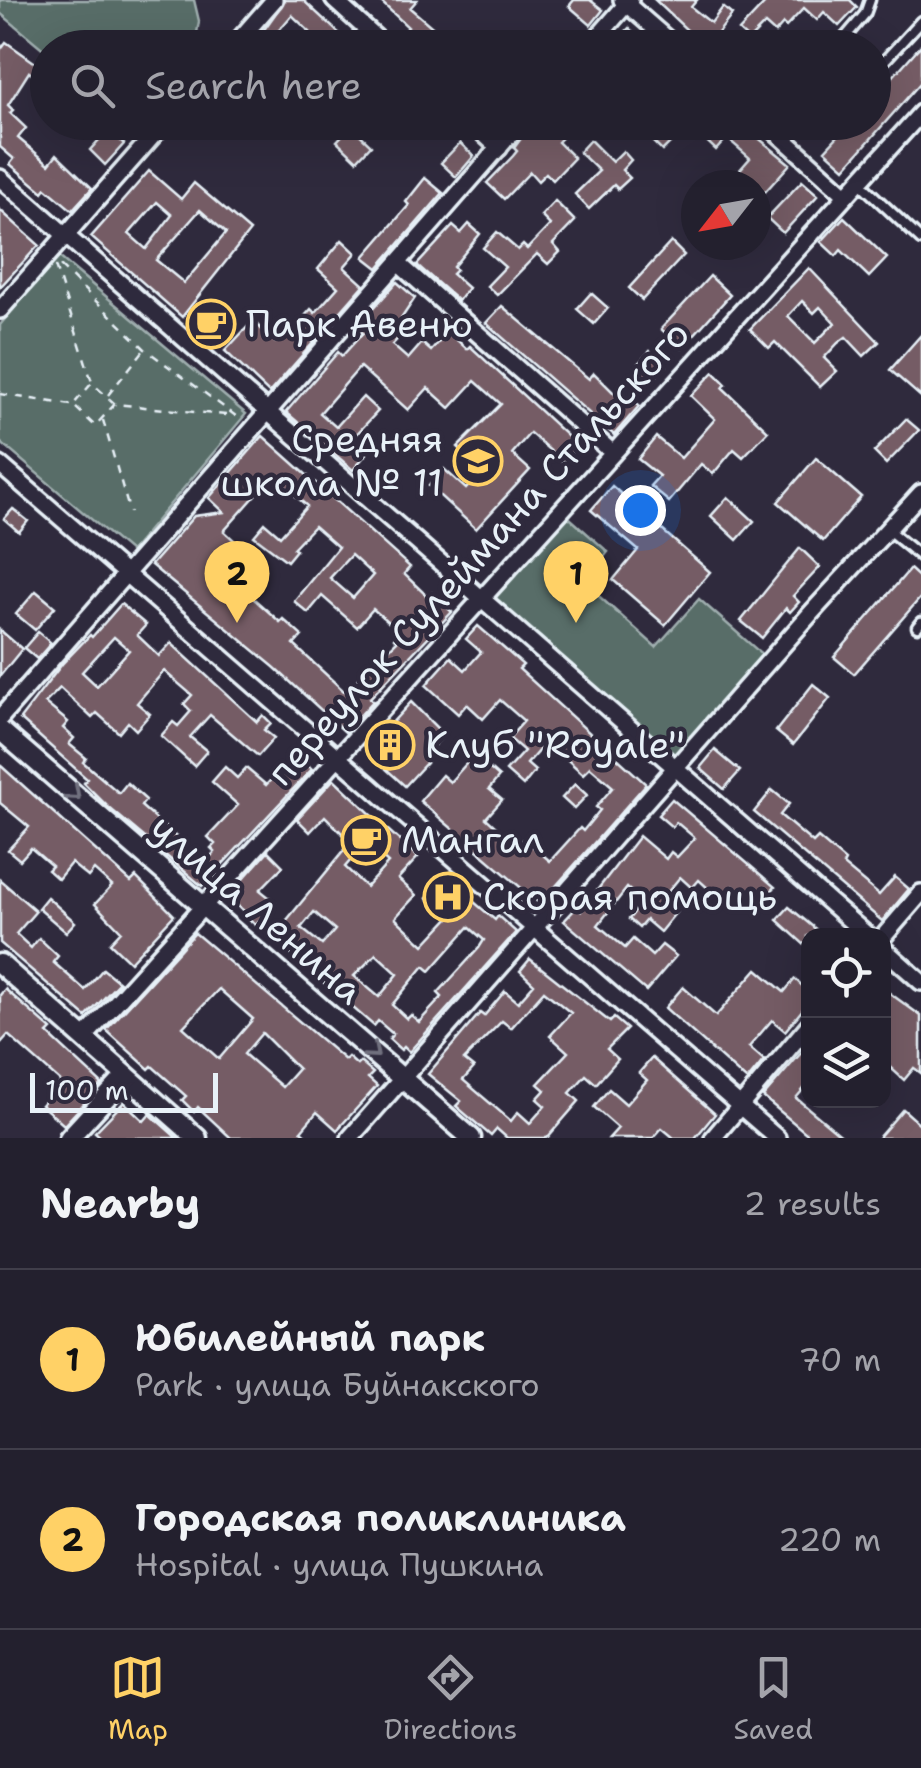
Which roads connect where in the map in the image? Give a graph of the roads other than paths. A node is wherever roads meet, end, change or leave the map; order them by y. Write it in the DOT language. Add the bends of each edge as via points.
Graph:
graph roads {
  1 [pos="274,0"];
  2 [pos="334,0"];
  3 [pos="870,0"];
  4 [pos="626,1"];
  5 [pos="921,21"];
  6 [pos="248,30"];
  7 [pos="367,30"];
  8 [pos="603,30"];
  9 [pos="657,30"];
  10 [pos="851,30"];
  11 [pos="891,54"];
  12 [pos="921,113"];
  13 [pos="148,140"];
  14 [pos="490,140"];
  15 [pos="506,140"];
  16 [pos="786,140"];
  17 [pos="499,148"];
  18 [pos="0,178"];
  19 [pos="859,182"];
  20 [pos="846,195"];
  21 [pos="64,234"];
  22 [pos="921,240"];
  23 [pos="399,264"];
  24 [pos="0,310"];
  25 [pos="268,412"];
  26 [pos="614,452"];
  27 [pos="0,465"];
  28 [pos="921,494"];
  29 [pos="887,529"];
  30 [pos="921,557"];
  31 [pos="126,576"];
  32 [pos="482,598"];
  33 [pos="0,718"];
  34 [pos="0,730"];
  35 [pos="338,757"];
  36 [pos="676,768"];
  37 [pos="921,893"];
  38 [pos="203,906"];
  39 [pos="535,926"];
  40 [pos="859,928"];
  41 [pos="891,928"];
  42 [pos="891,955"];
  43 [pos="0,964"];
  44 [pos="921,982"];
  45 [pos="801,1034"];
  46 [pos="84,1038"];
  47 [pos="125,1076"];
  48 [pos="402,1078"];
  49 [pos="740,1108"];
  50 [pos="81,1134"];
  51 [pos="197,1138"];
  52 [pos="350,1138"];
  53 [pos="471,1138"];
  54 [pos="713,1138"];
  55 [pos="777,1138"];
  1 -- 6 [label="street"];
  2 -- 7 [label="street"];
  3 -- 10 [label="lane"];
  4 -- 8 [label="street"];
  4 -- 9 [label="street"];
  5 -- 11 [label="lane"];
  12 -- 19 [label="street, переулок Сулеймана Стальского"];
  13 -- 21 [label="street"];
  14 -- 17 [label="street"];
  15 -- 17 [label="street"];
  16 -- 20 [label="street"];
  17 -- 23 [label="street"];
  18 -- 21 [label="street"];
  19 -- 20 [label="street, переулок Сулеймана Стальского"];
  19 -- 22 [label="lane"];
  20 -- 26 [label="street, переулок Сулеймана Стальского"];
  21 -- 24 [label="street"];
  21 -- 25 [label="street"];
  23 -- 25 [label="street"];
  23 -- 26 [label="street"];
  25 -- 31 [label="street"];
  25 -- 32 [label="street"];
  26 -- 32 [label="street, переулок Сулеймана Стальского"];
  27 -- 31 [label="street"];
  28 -- 29 [label="street"];
  29 -- 30 [label="lane"];
  29 -- 36 [label="street"];
  31 -- 33 [label="street"];
  31 -- 35 [label="street"];
  32 -- 35 [label="street, переулок Сулеймана Стальского"];
  32 -- 36 [label="street"];
  34 -- 38 [label="street, улица Ленина, one-way"];
  35 -- 38 [label="street, переулок Сулеймана Стальского"];
  35 -- 39 [label="street"];
  36 -- 39 [label="street"];
  36 -- 40 [label="street"];
  37 -- 41 [label="street"];
  38 -- 46 [label="street, переулок Сулеймана Стальского"];
  38 -- 48 [label="street, улица Ленина, one-way"];
  39 -- 48 [label="street"];
  39 -- 49 [label="street"];
  42 -- 44 [label="street"];
  43 -- 46 [label="street"];
  45 -- 49 [label="street"];
  46 -- 47 [label="street"];
  47 -- 50 [label="street"];
  47 -- 51 [label="street"];
  48 -- 52 [label="street"];
  48 -- 53 [label="street, улица Ленина"];
  49 -- 54 [label="street"];
  49 -- 55 [label="street"];
}
